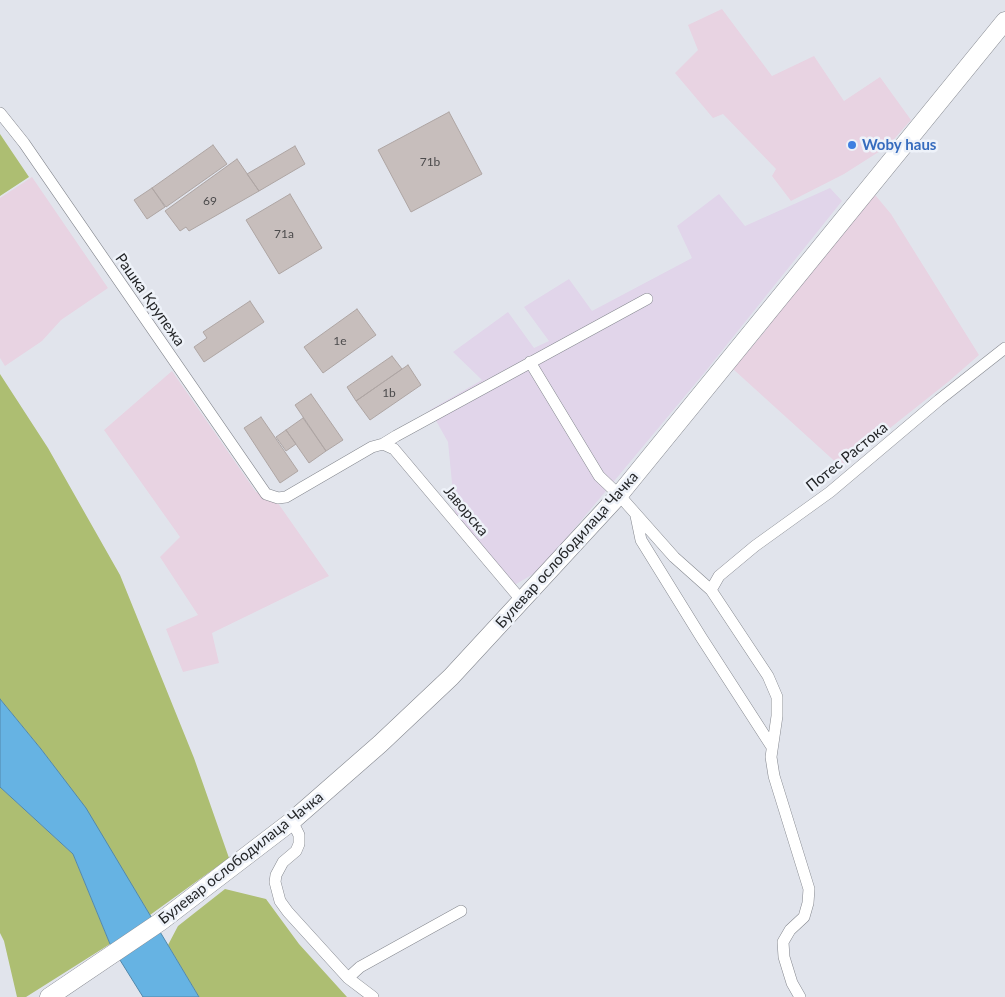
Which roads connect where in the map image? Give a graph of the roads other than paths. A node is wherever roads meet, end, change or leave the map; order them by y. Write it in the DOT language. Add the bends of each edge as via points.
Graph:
graph roads {
  1 [pos="1005,21"];
  2 [pos="0,113"];
  3 [pos="647,299"];
  4 [pos="1005,348"];
  5 [pos="530,362"];
  6 [pos="383,444"];
  7 [pos="619,495"];
  8 [pos="635,515"];
  9 [pos="711,590"];
  10 [pos="522,602"];
  11 [pos="772,747"];
  12 [pos="292,821"];
  13 [pos="462,911"];
  14 [pos="348,978"];
  15 [pos="49,997"];
  16 [pos="373,997"];
  17 [pos="800,997"];
  1 -- 7 [label="main road, Булевар ослободилаца Чачка"];
  2 -- 6 [label="street, Рашка Крупежа" via="30,151 266,494 286,497 372,447"];
  3 -- 5 [label="street"];
  4 -- 9 [label="street, Потес Растока" via="830,492 755,546 719,576"];
  5 -- 6 [label="street"];
  5 -- 7 [label="street" via="599,476"];
  6 -- 10 [label="street, Јаворска" via="394,449"];
  7 -- 8 [label="street"];
  7 -- 10 [label="main road, Булевар ослободилаца Чачка"];
  8 -- 9 [label="street" via="674,557"];
  8 -- 11 [label="street" via="641,540"];
  9 -- 11 [label="street" via="768,676 777,697"];
  10 -- 12 [label="main road, Булевар ослободилаца Чачка" via="426,702"];
  11 -- 17 [label="street" via="774,776 809,889 804,917 783,942 784,957"];
  12 -- 14 [label="street" via="299,834 299,844 279,868 275,882 277,895 288,912"];
  12 -- 15 [label="main road, Булевар ослободилаца Чачка" via="145,932"];
  13 -- 14 [label="street" via="360,967"];
  14 -- 16 [label="street"];
}
